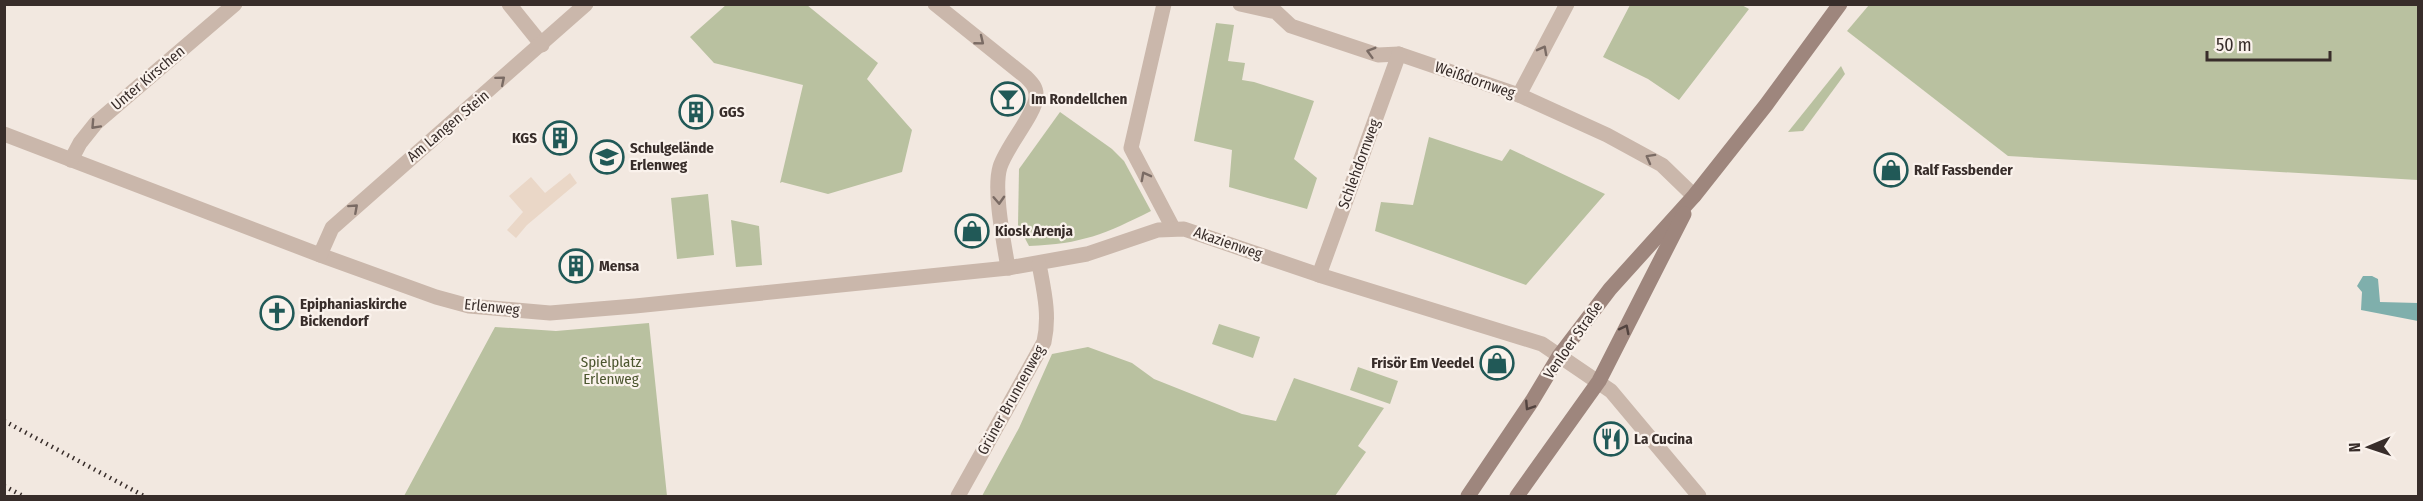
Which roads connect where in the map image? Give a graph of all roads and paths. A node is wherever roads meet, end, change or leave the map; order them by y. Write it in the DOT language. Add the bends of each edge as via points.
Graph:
graph roads {
  1 [pos="235,4"];
  2 [pos="509,4"];
  3 [pos="586,4"];
  4 [pos="935,4"];
  5 [pos="1164,4"];
  6 [pos="1240,4"];
  7 [pos="1567,4"];
  8 [pos="1840,4"];
  9 [pos="542,45"];
  10 [pos="1399,54"];
  11 [pos="1519,95"];
  12 [pos="4,134"];
  13 [pos="71,160"];
  14 [pos="1694,195"];
  15 [pos="1173,228"];
  16 [pos="320,255"];
  17 [pos="1039,264"];
  18 [pos="1008,268"];
  19 [pos="1318,274"];
  20 [pos="1559,356"];
  21 [pos="1599,381"];
  22 [pos="958,496"];
  23 [pos="1468,496"];
  24 [pos="1517,496"];
  25 [pos="1699,496"];
  1 -- 13 [label="street, Unter Kirschen, one-way" via="96,123"];
  2 -- 9 [label="street"];
  3 -- 9 [label="street, Am Langen Stein"];
  4 -- 18 [label="street, one-way" via="1026,77 1037,95 999,169"];
  15 -- 5 [label="street, one-way" via="1131,148"];
  10 -- 6 [label="street, Weißdornweg, one-way" via="1378,55 1291,26 1276,12"];
  11 -- 7 [label="street, one-way"];
  8 -- 14 [label="main road, Venloer Straße"];
  16 -- 9 [label="street, Am Langen Stein, one-way" via="332,228"];
  10 -- 11 [label="street, Weißdornweg"];
  10 -- 19 [label="street, Schlehdornweg"];
  14 -- 11 [label="street, Weißdornweg, one-way" via="1662,165"];
  12 -- 13 [label="street, Erlenweg"];
  13 -- 16 [label="street, Erlenweg"];
  14 -- 20 [label="main road, Venloer Straße" via="1610,289"];
  21 -- 14 [label="main road, Venloer Straße, one-way"];
  15 -- 17 [label="street, Akazienweg"];
  15 -- 19 [label="street, Akazienweg" via="1199,232"];
  16 -- 18 [label="street, Erlenweg" via="469,306 550,312"];
  17 -- 18 [label="street, Akazienweg"];
  17 -- 22 [label="street, Grüner Brunnenweg" via="1047,304 1044,342"];
  19 -- 20 [label="street, Akazienweg" via="1542,344"];
  20 -- 21 [label="street, Akazienweg"];
  20 -- 23 [label="main road, Venloer Straße, one-way"];
  21 -- 24 [label="main road, Venloer Straße"];
  21 -- 25 [label="street, Akazienweg"];
}
